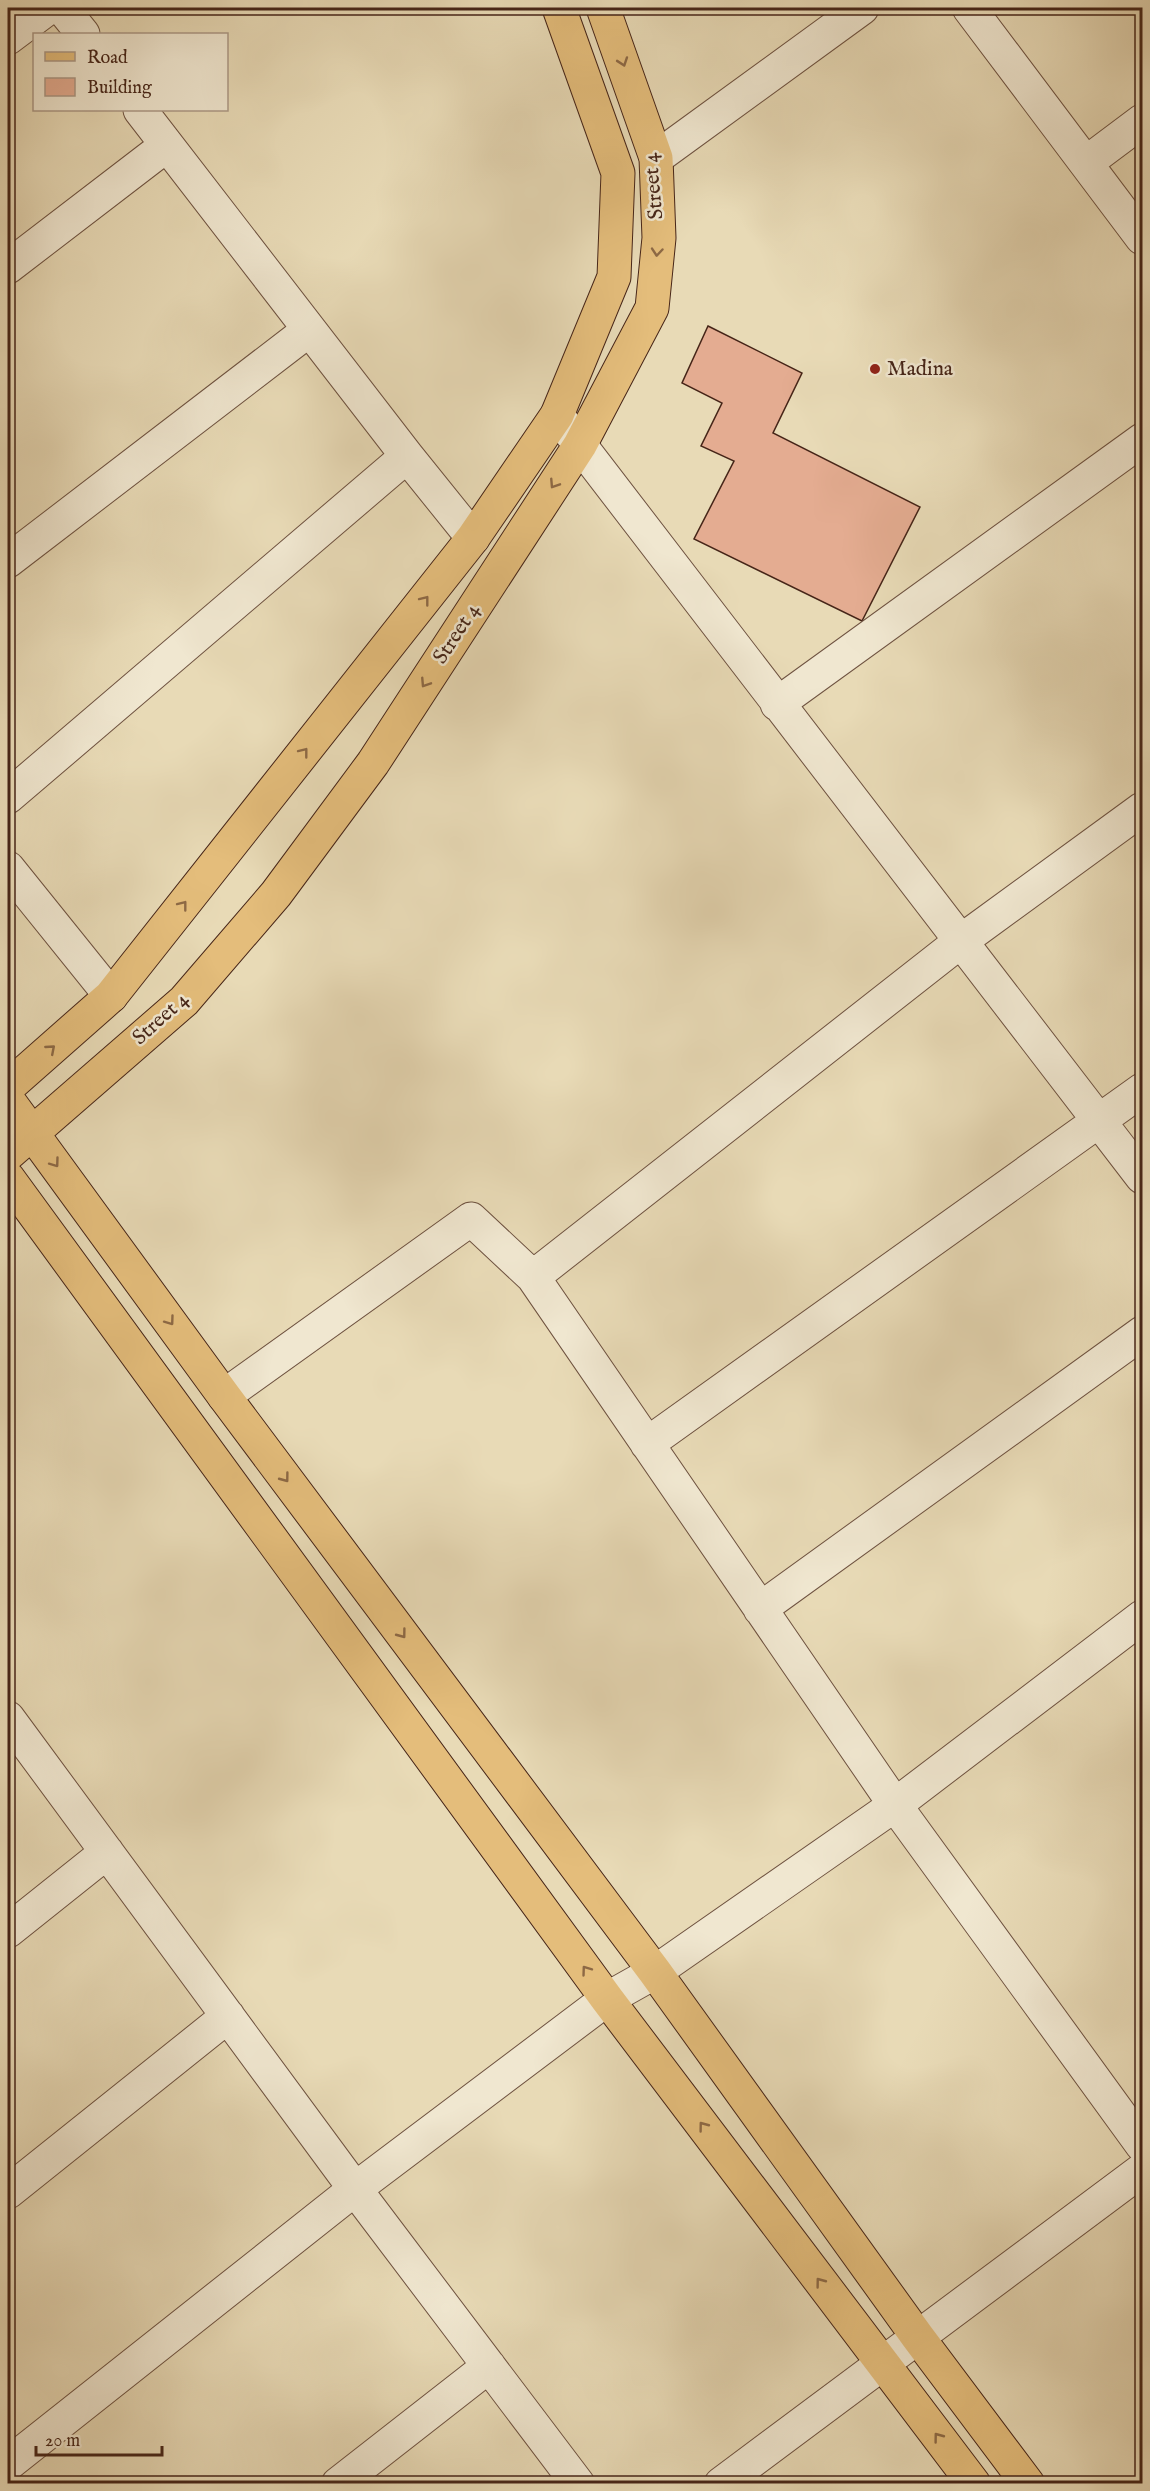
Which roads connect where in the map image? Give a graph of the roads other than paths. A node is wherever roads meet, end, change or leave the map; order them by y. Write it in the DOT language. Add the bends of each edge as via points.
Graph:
graph roads {
  1 [pos="48,8"];
  2 [pos="62,8"];
  3 [pos="559,8"];
  4 [pos="603,8"];
  5 [pos="862,8"];
  6 [pos="969,8"];
  7 [pos="82,33"];
  8 [pos="8,38"];
  9 [pos="141,111"];
  10 [pos="1143,121"];
  11 [pos="167,145"];
  12 [pos="656,158"];
  13 [pos="1086,164"];
  14 [pos="1143,238"];
  15 [pos="8,267"];
  16 [pos="309,330"];
  17 [pos="557,415"];
  18 [pos="1143,440"];
  19 [pos="580,445"];
  20 [pos="407,456"];
  21 [pos="473,538"];
  22 [pos="8,561"];
  23 [pos="777,705"];
  24 [pos="8,797"];
  25 [pos="1143,809"];
  26 [pos="8,868"];
  27 [pos="961,941"];
  28 [pos="111,996"];
  29 [pos="8,1087"];
  30 [pos="1143,1090"];
  31 [pos="8,1100"];
  32 [pos="1099,1121"];
  33 [pos="32,1132"];
  34 [pos="8,1154"];
  35 [pos="1143,1177"];
  36 [pos="8,1178"];
  37 [pos="533,1277"];
  38 [pos="1143,1333"];
  39 [pos="224,1396"];
  40 [pos="647,1444"];
  41 [pos="760,1609"];
  42 [pos="1143,1617"];
  43 [pos="8,1718"];
  44 [pos="895,1805"];
  45 [pos="107,1852"];
  46 [pos="8,1931"];
  47 [pos="655,1972"];
  48 [pos="608,1999"];
  49 [pos="228,2016"];
  50 [pos="1143,2145"];
  51 [pos="1143,2170"];
  52 [pos="356,2189"];
  53 [pos="8,2192"];
  54 [pos="917,2336"];
  55 [pos="881,2362"];
  56 [pos="489,2366"];
  57 [pos="8,2464"];
  58 [pos="338,2484"];
  59 [pos="578,2484"];
  60 [pos="721,2484"];
  61 [pos="974,2484"];
  62 [pos="1028,2484"];
  1 -- 8 [label="street"];
  2 -- 7 [label="street"];
  3 -- 17 [label="main road, Street 4" via="618,173 614,277"];
  4 -- 12 [label="main road, Street 4, one-way"];
  5 -- 12 [label="street"];
  6 -- 13 [label="street"];
  9 -- 11 [label="street"];
  10 -- 13 [label="street"];
  11 -- 15 [label="street"];
  11 -- 16 [label="street"];
  12 -- 19 [label="main road, Street 4, one-way" via="658,238 652,308"];
  13 -- 14 [label="street"];
  16 -- 20 [label="street"];
  16 -- 22 [label="street"];
  17 -- 19 [label="street"];
  17 -- 21 [label="main road, Street 4"];
  18 -- 23 [label="street"];
  19 -- 23 [label="street"];
  19 -- 33 [label="main road, Street 4, one-way" via="373,764 276,894 184,1001"];
  20 -- 21 [label="street"];
  20 -- 24 [label="street"];
  28 -- 21 [label="main road, Street 4, one-way"];
  23 -- 27 [label="street"];
  25 -- 27 [label="street"];
  26 -- 28 [label="street"];
  27 -- 32 [label="street"];
  27 -- 37 [label="street"];
  29 -- 28 [label="main road, Street 4, one-way"];
  30 -- 32 [label="street"];
  31 -- 33 [label="main road"];
  32 -- 35 [label="street"];
  32 -- 40 [label="street"];
  33 -- 34 [label="main road, Street 4"];
  33 -- 39 [label="main road, one-way"];
  48 -- 36 [label="main road, one-way"];
  37 -- 39 [label="street" via="471,1219"];
  37 -- 40 [label="street"];
  38 -- 41 [label="street"];
  39 -- 47 [label="main road, one-way"];
  40 -- 41 [label="street"];
  41 -- 44 [label="street"];
  42 -- 44 [label="street"];
  43 -- 45 [label="street"];
  44 -- 47 [label="street"];
  44 -- 50 [label="street"];
  45 -- 46 [label="street"];
  45 -- 49 [label="street"];
  47 -- 48 [label="street"];
  47 -- 54 [label="main road"];
  48 -- 52 [label="street"];
  55 -- 48 [label="main road, one-way"];
  49 -- 52 [label="street"];
  49 -- 53 [label="street"];
  51 -- 54 [label="street"];
  52 -- 56 [label="street"];
  52 -- 57 [label="street"];
  54 -- 55 [label="street"];
  54 -- 62 [label="main road"];
  55 -- 60 [label="street"];
  61 -- 55 [label="main road, one-way"];
  56 -- 58 [label="street"];
  56 -- 59 [label="street"];
}
